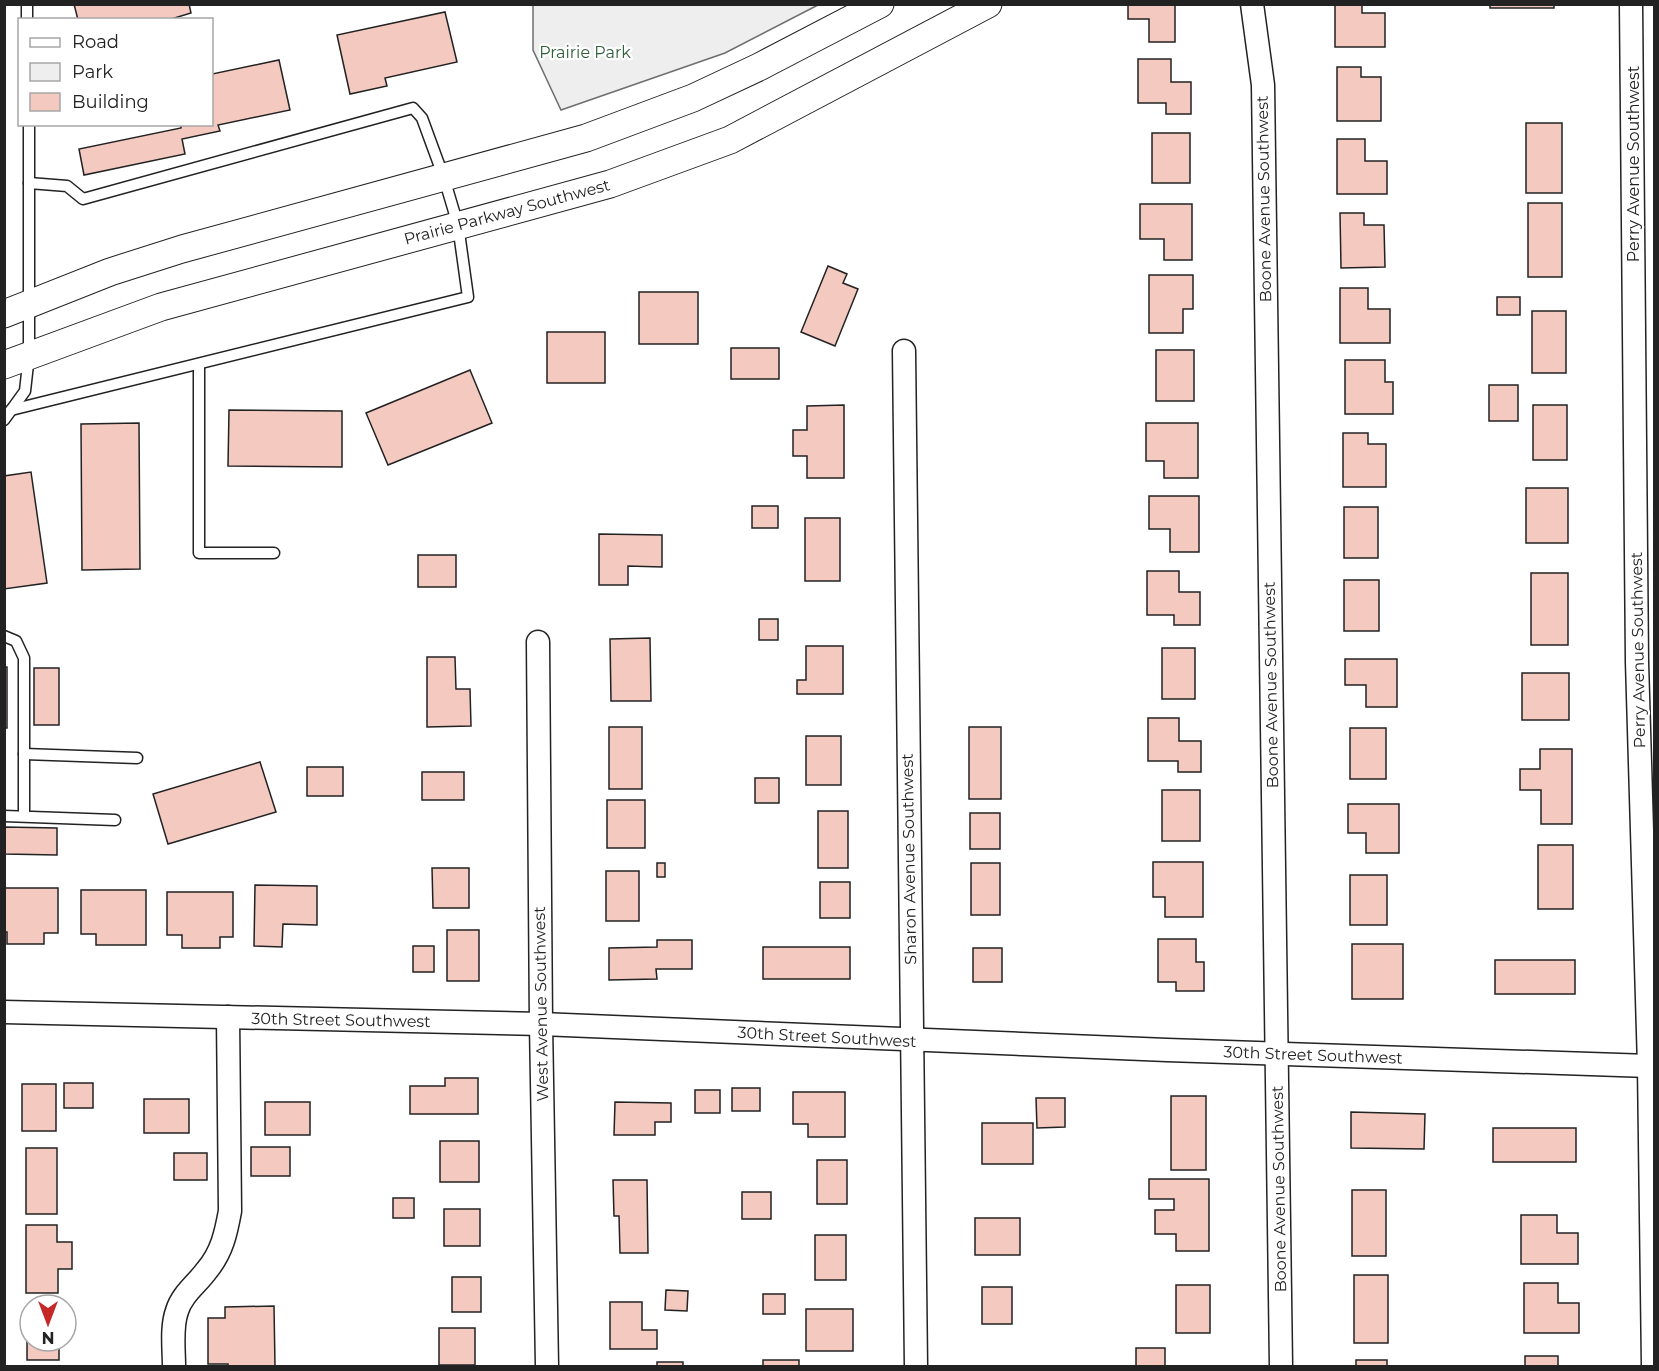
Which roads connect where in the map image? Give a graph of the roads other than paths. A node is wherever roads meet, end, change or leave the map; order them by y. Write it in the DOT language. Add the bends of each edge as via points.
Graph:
graph roads {
  1 [pos="880,4"];
  2 [pos="988,4"];
  3 [pos="1252,4"];
  4 [pos="1631,4"];
  5 [pos="29,126"];
  6 [pos="444,178"];
  7 [pos="29,183"];
  8 [pos="458,225"];
  9 [pos="17,309"];
  10 [pos="904,351"];
  11 [pos="17,360"];
  12 [pos="199,364"];
  13 [pos="11,410"];
  14 [pos="4,420"];
  15 [pos="274,554"];
  16 [pos="4,636"];
  17 [pos="538,642"];
  18 [pos="24,754"];
  19 [pos="137,758"];
  20 [pos="4,816"];
  21 [pos="24,816"];
  22 [pos="115,820"];
  23 [pos="4,1012"];
  24 [pos="228,1017"];
  25 [pos="541,1024"];
  26 [pos="910,1040"];
  27 [pos="1277,1054"];
  28 [pos="1650,1066"];
  29 [pos="174,1366"];
  30 [pos="547,1366"];
  31 [pos="916,1366"];
  32 [pos="1281,1366"];
  33 [pos="1653,1366"];
  1 -- 6 [label="street" via="693,99 586,138"];
  2 -- 8 [label="street, Prairie Parkway Southwest" via="730,140 610,184"];
  3 -- 27 [label="street, Boone Avenue Southwest" via="1263,85"];
  4 -- 28 [label="street, Perry Avenue Southwest" via="1637,662"];
  5 -- 7 [label="lane"];
  6 -- 7 [label="lane" via="422,118 413,108 83,199 67,186"];
  6 -- 8 [label="lane"];
  6 -- 9 [label="street" via="182,249"];
  7 -- 9 [label="lane"];
  8 -- 11 [label="street, Prairie Parkway Southwest" via="161,307"];
  8 -- 12 [label="lane" via="468,297"];
  9 -- 11 [label="lane"];
  10 -- 26 [label="street, Sharon Avenue Southwest"];
  11 -- 13 [label="lane" via="25,391"];
  12 -- 13 [label="lane"];
  12 -- 15 [label="lane" via="199,553"];
  13 -- 14 [label="lane"];
  16 -- 18 [label="lane" via="16,641 24,658"];
  17 -- 25 [label="street, West Avenue Southwest"];
  18 -- 19 [label="lane"];
  18 -- 21 [label="lane"];
  20 -- 21 [label="lane"];
  21 -- 22 [label="lane"];
  23 -- 24 [label="street, 30th Street Southwest"];
  24 -- 25 [label="street, 30th Street Southwest"];
  24 -- 29 [label="street" via="230,1211 220,1252 176,1312"];
  25 -- 26 [label="street, 30th Street Southwest"];
  25 -- 30 [label="street, West Avenue Southwest"];
  26 -- 27 [label="street, 30th Street Southwest"];
  26 -- 31 [label="street, Sharon Avenue Southwest"];
  27 -- 28 [label="street, 30th Street Southwest"];
  27 -- 32 [label="street, Boone Avenue Southwest"];
  28 -- 33 [label="street, Perry Avenue Southwest"];
}
